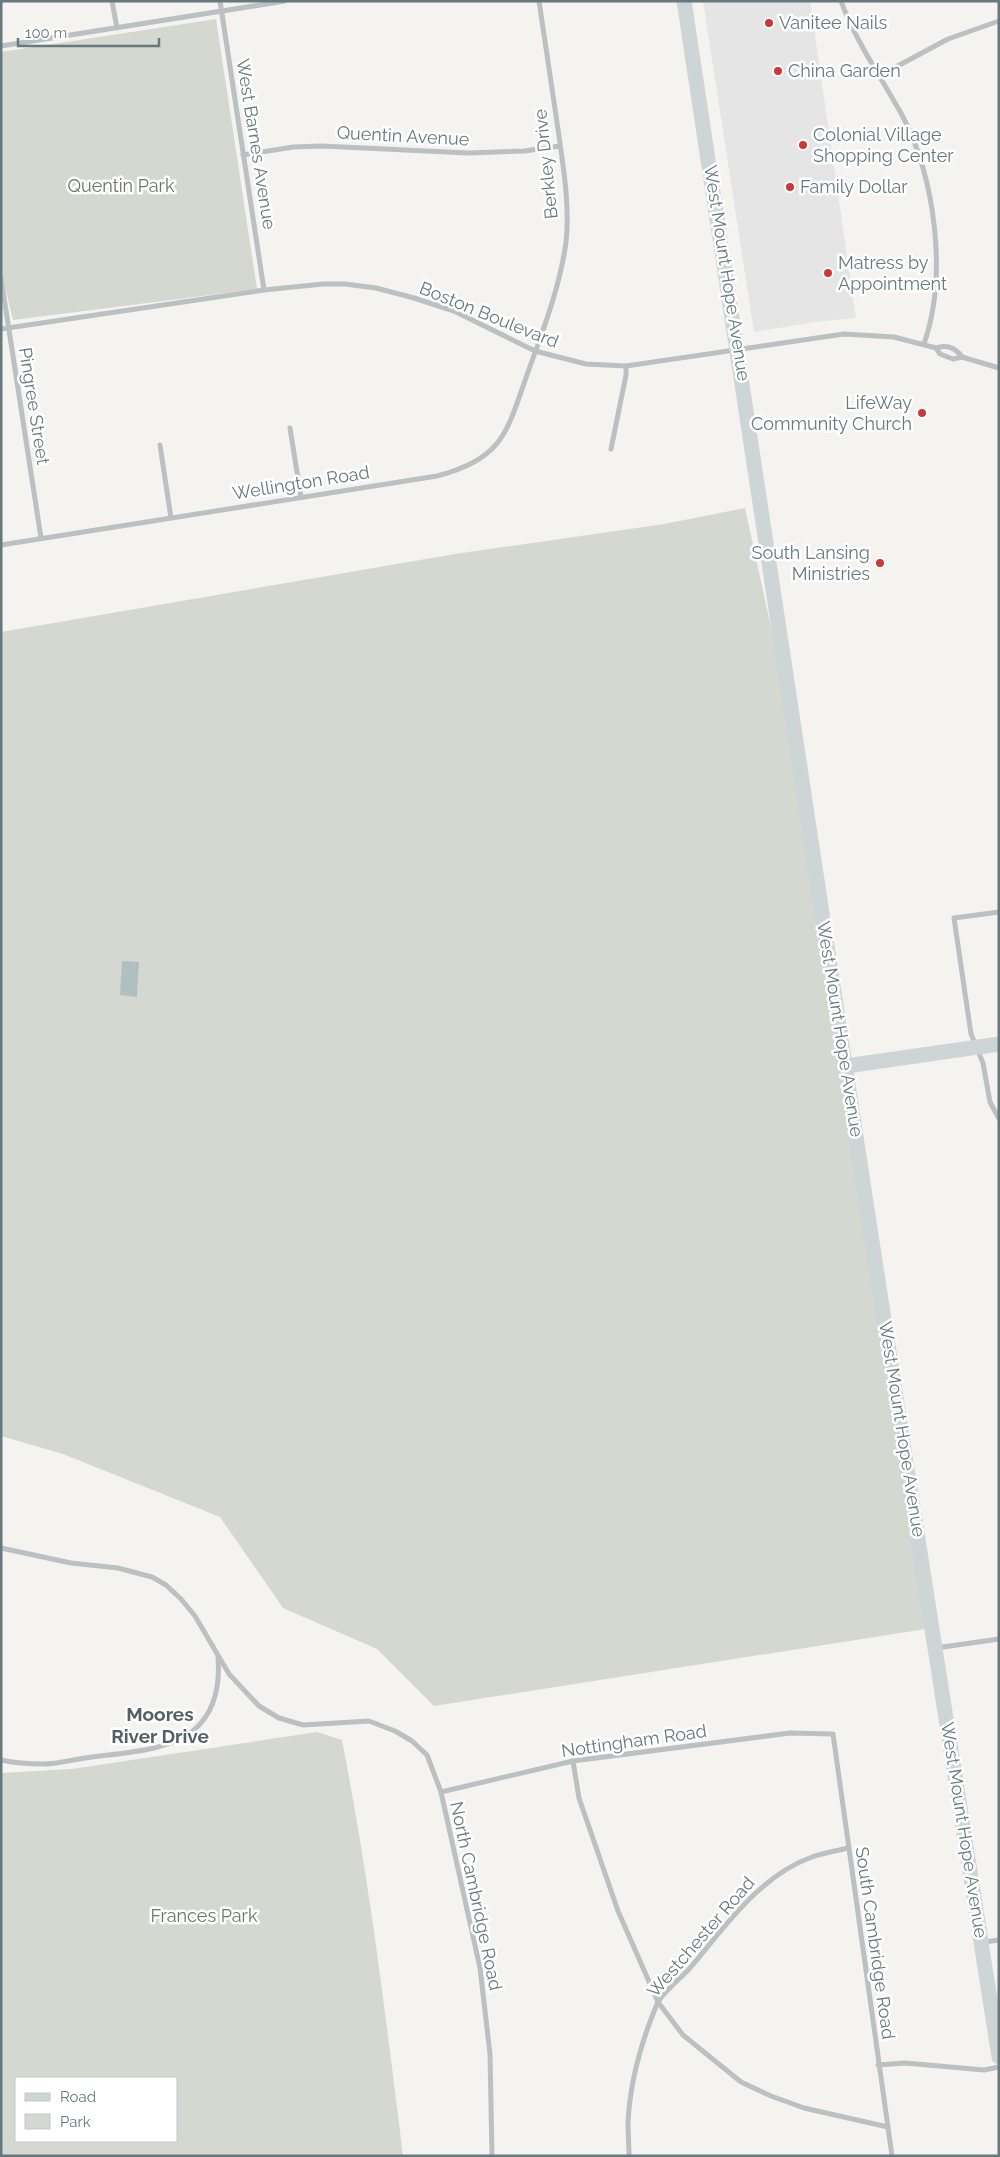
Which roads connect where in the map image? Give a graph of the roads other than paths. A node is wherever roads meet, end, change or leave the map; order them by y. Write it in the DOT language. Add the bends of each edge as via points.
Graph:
graph roads {
  1 [pos="112,1"];
  2 [pos="220,1"];
  3 [pos="285,1"];
  4 [pos="539,1"];
  5 [pos="684,1"];
  6 [pos="841,1"];
  7 [pos="222,12"];
  8 [pos="999,21"];
  9 [pos="117,28"];
  10 [pos="1,46"];
  11 [pos="879,76"];
  12 [pos="560,146"];
  13 [pos="244,154"];
  14 [pos="1,278"];
  15 [pos="264,290"];
  16 [pos="8,328"];
  17 [pos="1,329"];
  18 [pos="924,344"];
  19 [pos="936,348"];
  20 [pos="739,350"];
  21 [pos="535,351"];
  22 [pos="962,357"];
  23 [pos="626,366"];
  24 [pos="999,368"];
  25 [pos="290,428"];
  26 [pos="160,445"];
  27 [pos="611,449"];
  28 [pos="301,498"];
  29 [pos="171,518"];
  30 [pos="41,538"];
  31 [pos="1,544"];
  32 [pos="999,912"];
  33 [pos="999,1044"];
  34 [pos="976,1047"];
  35 [pos="846,1066"];
  36 [pos="999,1120"];
  37 [pos="1,1548"];
  38 [pos="999,1639"];
  39 [pos="936,1648"];
  40 [pos="218,1656"];
  41 [pos="833,1734"];
  42 [pos="1,1760"];
  43 [pos="574,1762"];
  44 [pos="441,1792"];
  45 [pos="848,1848"];
  46 [pos="999,1940"];
  47 [pos="981,1943"];
  48 [pos="658,2002"];
  49 [pos="999,2057"];
  50 [pos="878,2065"];
  51 [pos="999,2067"];
  52 [pos="888,2127"];
  53 [pos="492,2156"];
  54 [pos="629,2156"];
  55 [pos="892,2156"];
  1 -- 9 [label="street"];
  2 -- 7 [label="street, West Barnes Avenue"];
  3 -- 7 [label="street"];
  4 -- 12 [label="street, Berkley Drive"];
  5 -- 20 [label="street, West Mount Hope Avenue"];
  6 -- 11 [label="street"];
  7 -- 9 [label="street"];
  7 -- 13 [label="street, West Barnes Avenue"];
  8 -- 11 [label="street" via="934,45"];
  9 -- 10 [label="street"];
  11 -- 18 [label="street" via="903,117 926,177 931,204 936,268"];
  12 -- 13 [label="street, Quentin Avenue" via="468,154 322,146"];
  12 -- 21 [label="street, Berkley Drive" via="567,190 566,242 560,274"];
  13 -- 15 [label="street, West Barnes Avenue"];
  14 -- 16 [label="street, Pingree Street"];
  15 -- 16 [label="street, Boston Boulevard"];
  15 -- 21 [label="street, Boston Boulevard" via="323,284 376,288 454,311"];
  16 -- 17 [label="street, Boston Boulevard"];
  16 -- 30 [label="street, Pingree Street"];
  18 -- 19 [label="street, Boston Boulevard"];
  18 -- 20 [label="street, Boston Boulevard" via="894,337 844,334"];
  19 -- 22 [label="street, Boston Boulevard" via="940,354 953,359"];
  19 -- 22 [label="street, Boston Boulevard" via="943,345 957,350"];
  20 -- 23 [label="street, Boston Boulevard"];
  20 -- 35 [label="street, West Mount Hope Avenue"];
  21 -- 23 [label="street, Boston Boulevard" via="586,364"];
  21 -- 28 [label="street, Wellington Road" via="511,421 502,438 484,457 457,471 437,476"];
  22 -- 24 [label="street, Boston Boulevard"];
  23 -- 27 [label="street"];
  25 -- 28 [label="street"];
  26 -- 29 [label="street"];
  28 -- 29 [label="street, Wellington Road"];
  29 -- 30 [label="street, Wellington Road"];
  30 -- 31 [label="street, Wellington Road"];
  32 -- 34 [label="street" via="954,918 971,1034"];
  33 -- 34 [label="street"];
  34 -- 35 [label="street"];
  34 -- 36 [label="street" via="983,1063 990,1102"];
  35 -- 39 [label="street, West Mount Hope Avenue"];
  37 -- 40 [label="street, North Cambridge Road" via="71,1563 118,1568 152,1578 166,1585 181,1599"];
  38 -- 39 [label="street"];
  39 -- 47 [label="street, West Mount Hope Avenue"];
  40 -- 42 [label="street" via="219,1674 211,1708 198,1726 183,1738 150,1748 46,1764"];
  40 -- 44 [label="street, North Cambridge Road" via="242,1690 279,1718 303,1725 369,1720 395,1731 427,1755"];
  41 -- 43 [label="street, Nottingham Road" via="790,1733"];
  41 -- 45 [label="street, South Cambridge Road"];
  43 -- 44 [label="street, Nottingham Road"];
  43 -- 48 [label="street" via="579,1798 592,1840 618,1911"];
  44 -- 53 [label="street, North Cambridge Road" via="480,1968 490,2054"];
  45 -- 48 [label="street, Westchester Road" via="812,1857 765,1884"];
  45 -- 50 [label="street, South Cambridge Road"];
  46 -- 47 [label="street"];
  47 -- 49 [label="street, West Mount Hope Avenue"];
  48 -- 52 [label="street" via="683,2035 741,2082 804,2108"];
  48 -- 54 [label="street, Westchester Road" via="633,2084 628,2121"];
  50 -- 51 [label="street" via="905,2063 984,2070"];
  50 -- 52 [label="street, South Cambridge Road"];
  52 -- 55 [label="street, South Cambridge Road"];
}
